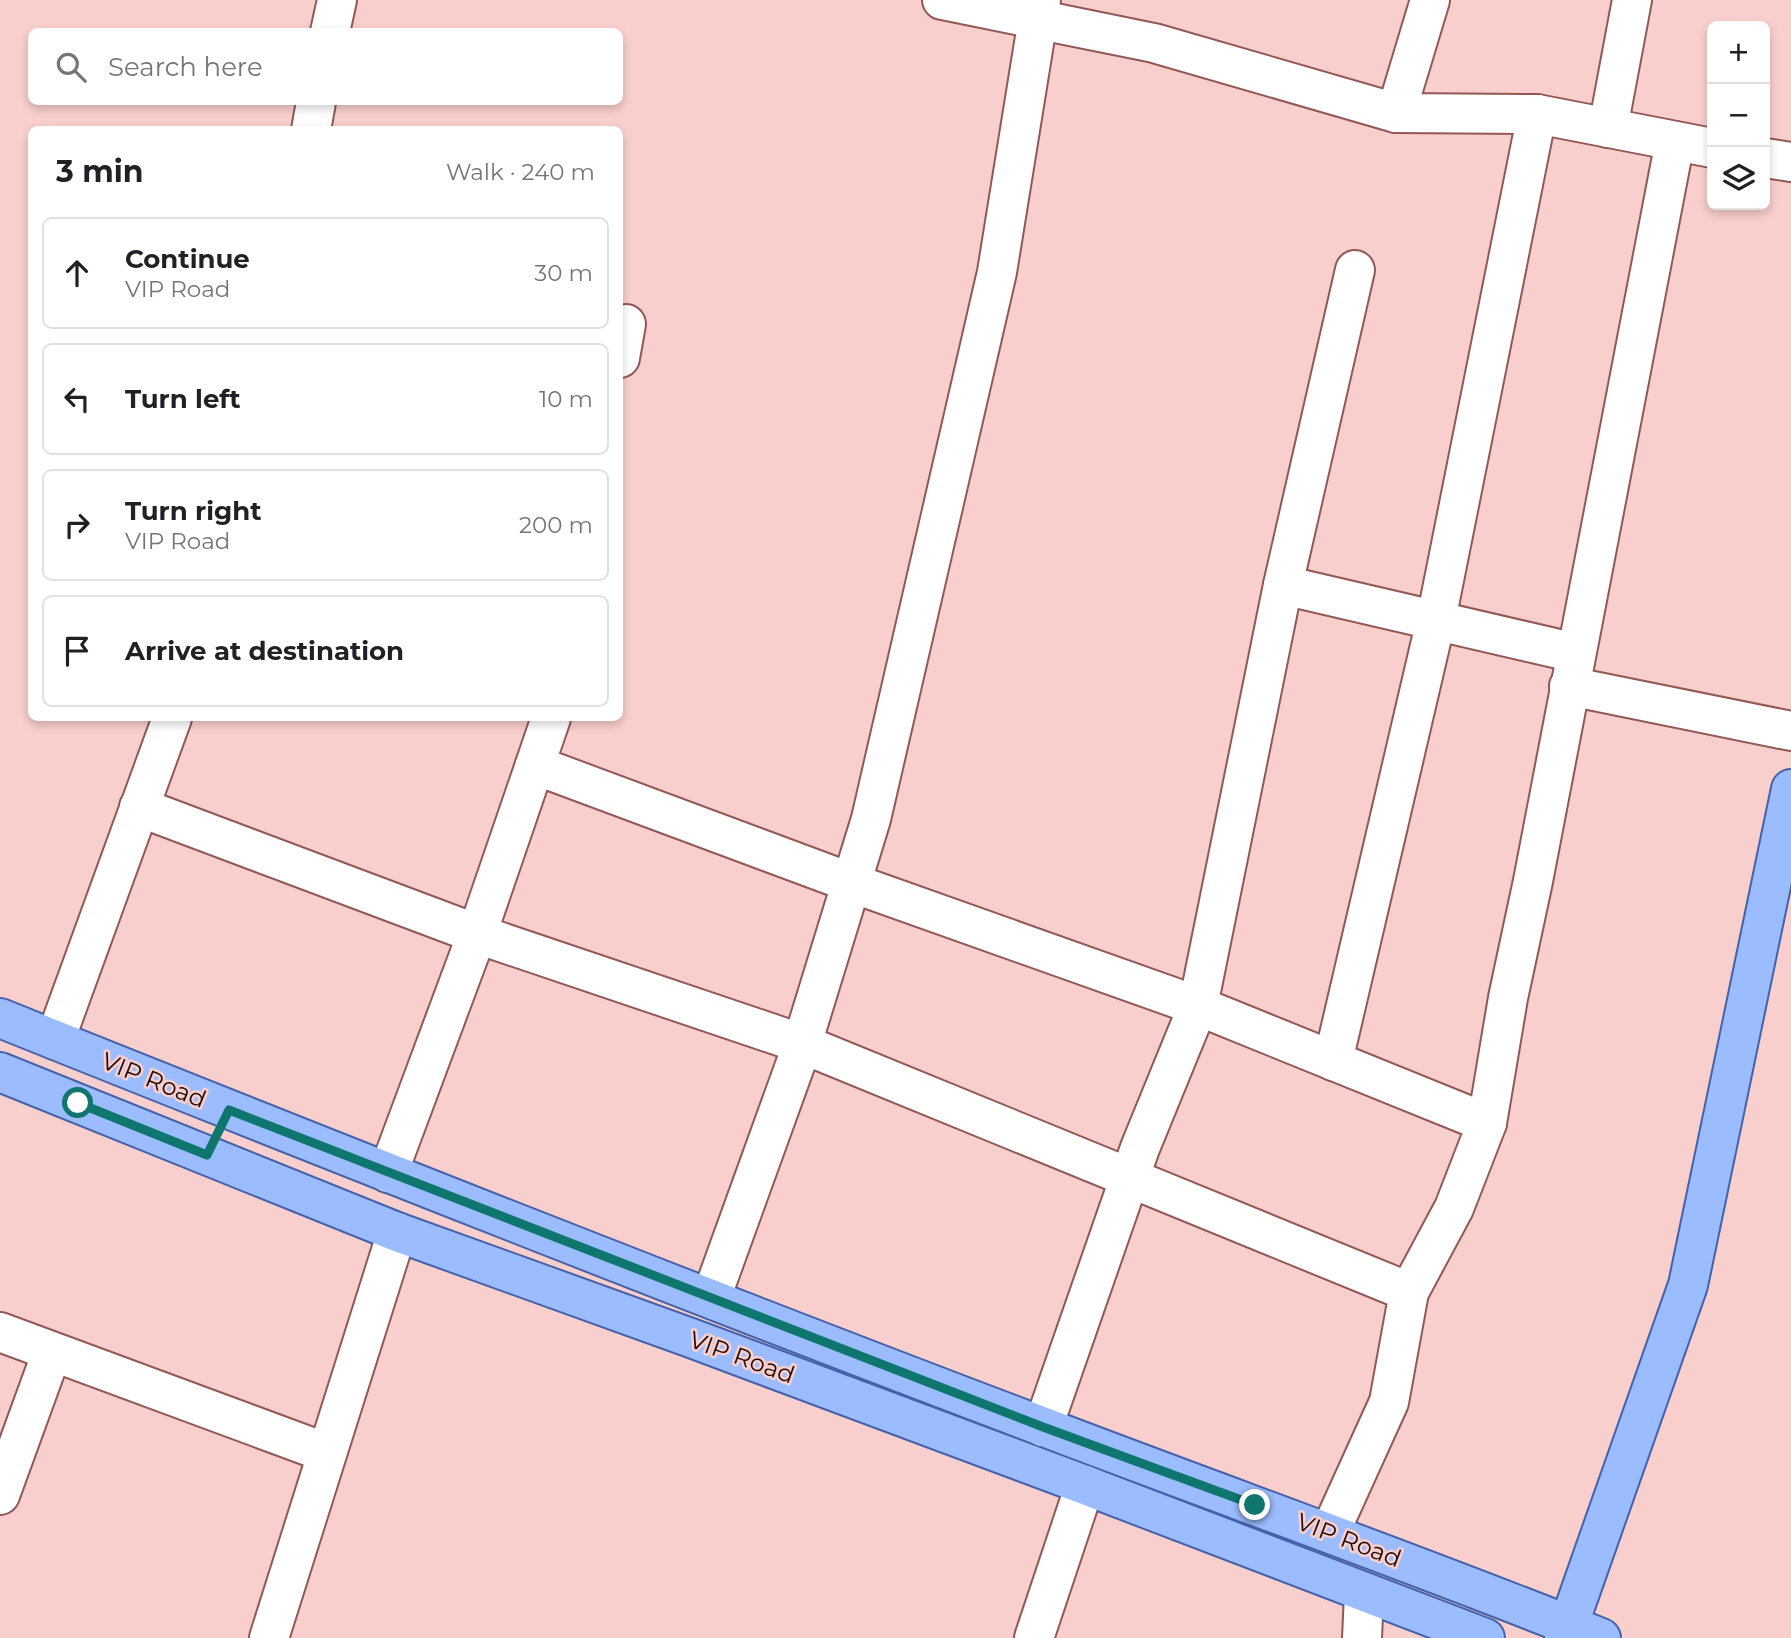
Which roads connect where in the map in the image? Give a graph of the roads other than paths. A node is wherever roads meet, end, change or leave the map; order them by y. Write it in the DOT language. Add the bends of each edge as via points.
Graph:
graph roads {
  1 [pos="337,0"];
  2 [pos="942,0"];
  3 [pos="1430,0"];
  4 [pos="1632,0"];
  5 [pos="1039,10"];
  6 [pos="331,28"];
  7 [pos="315,105"];
  8 [pos="1396,113"];
  9 [pos="1536,114"];
  10 [pos="312,126"];
  11 [pos="1608,128"];
  12 [pos="1675,141"];
  13 [pos="1707,147"];
  14 [pos="1770,159"];
  15 [pos="1791,162"];
  16 [pos="1355,270"];
  17 [pos="1283,585"];
  18 [pos="1436,620"];
  19 [pos="1573,669"];
  20 [pos="171,721"];
  21 [pos="550,721"];
  22 [pos="1791,731"];
  23 [pos="535,765"];
  24 [pos="1791,789"];
  25 [pos="139,807"];
  26 [pos="852,883"];
  27 [pos="477,934"];
  28 [pos="1198,1006"];
  29 [pos="0,1018"];
  30 [pos="55,1040"];
  31 [pos="800,1043"];
  32 [pos="1333,1061"];
  33 [pos="0,1072"];
  34 [pos="229,1110"];
  35 [pos="1487,1123"];
  36 [pos="207,1155"];
  37 [pos="388,1174"];
  38 [pos="1130,1176"];
  39 [pos="397,1232"];
  40 [pos="1409,1292"];
  41 [pos="711,1298"];
  42 [pos="0,1332"];
  43 [pos="52,1352"];
  44 [pos="1043,1427"];
  45 [pos="327,1453"];
  46 [pos="1085,1485"];
  47 [pos="0,1495"];
  48 [pos="1330,1532"];
  49 [pos="1364,1594"];
  50 [pos="1578,1634"];
  51 [pos="270,1638"];
  52 [pos="1034,1638"];
  53 [pos="1362,1638"];
  54 [pos="1485,1638"];
  1 -- 6 [label="street"];
  2 -- 5 [label="street"];
  3 -- 8 [label="street"];
  4 -- 11 [label="street"];
  5 -- 8 [label="street"];
  5 -- 26 [label="street" via="997,272 871,819"];
  7 -- 10 [label="street"];
  8 -- 9 [label="street"];
  9 -- 11 [label="street"];
  9 -- 18 [label="street"];
  11 -- 12 [label="street"];
  12 -- 13 [label="street"];
  12 -- 19 [label="street"];
  14 -- 15 [label="street"];
  16 -- 17 [label="street"];
  17 -- 18 [label="street"];
  17 -- 28 [label="street"];
  18 -- 19 [label="street"];
  18 -- 32 [label="street"];
  19 -- 22 [label="street"];
  19 -- 35 [label="street"];
  20 -- 25 [label="street"];
  21 -- 23 [label="street"];
  23 -- 26 [label="street"];
  23 -- 27 [label="street"];
  24 -- 50 [label="main road" via="1688,1285"];
  25 -- 27 [label="street"];
  25 -- 30 [label="street"];
  26 -- 28 [label="street"];
  26 -- 31 [label="street"];
  27 -- 31 [label="street"];
  27 -- 37 [label="street"];
  28 -- 32 [label="street"];
  28 -- 38 [label="street"];
  29 -- 30 [label="main road, VIP Road"];
  30 -- 34 [label="main road, VIP Road"];
  31 -- 38 [label="street"];
  31 -- 41 [label="street"];
  32 -- 35 [label="street"];
  33 -- 36 [label="main road, VIP Road"];
  34 -- 36 [label="main road"];
  34 -- 37 [label="main road, VIP Road"];
  35 -- 40 [label="street" via="1454,1208"];
  36 -- 39 [label="main road, VIP Road"];
  37 -- 41 [label="main road, VIP Road"];
  38 -- 40 [label="street"];
  38 -- 44 [label="street"];
  39 -- 45 [label="street"];
  39 -- 46 [label="main road, VIP Road"];
  40 -- 48 [label="street" via="1389,1402"];
  41 -- 44 [label="main road, VIP Road"];
  42 -- 43 [label="street"];
  43 -- 45 [label="street"];
  43 -- 47 [label="street"];
  44 -- 48 [label="main road, VIP Road"];
  45 -- 51 [label="street"];
  46 -- 49 [label="main road, VIP Road"];
  46 -- 52 [label="street"];
  48 -- 50 [label="main road, VIP Road"];
  49 -- 53 [label="street"];
  49 -- 54 [label="main road, VIP Road"];
}
